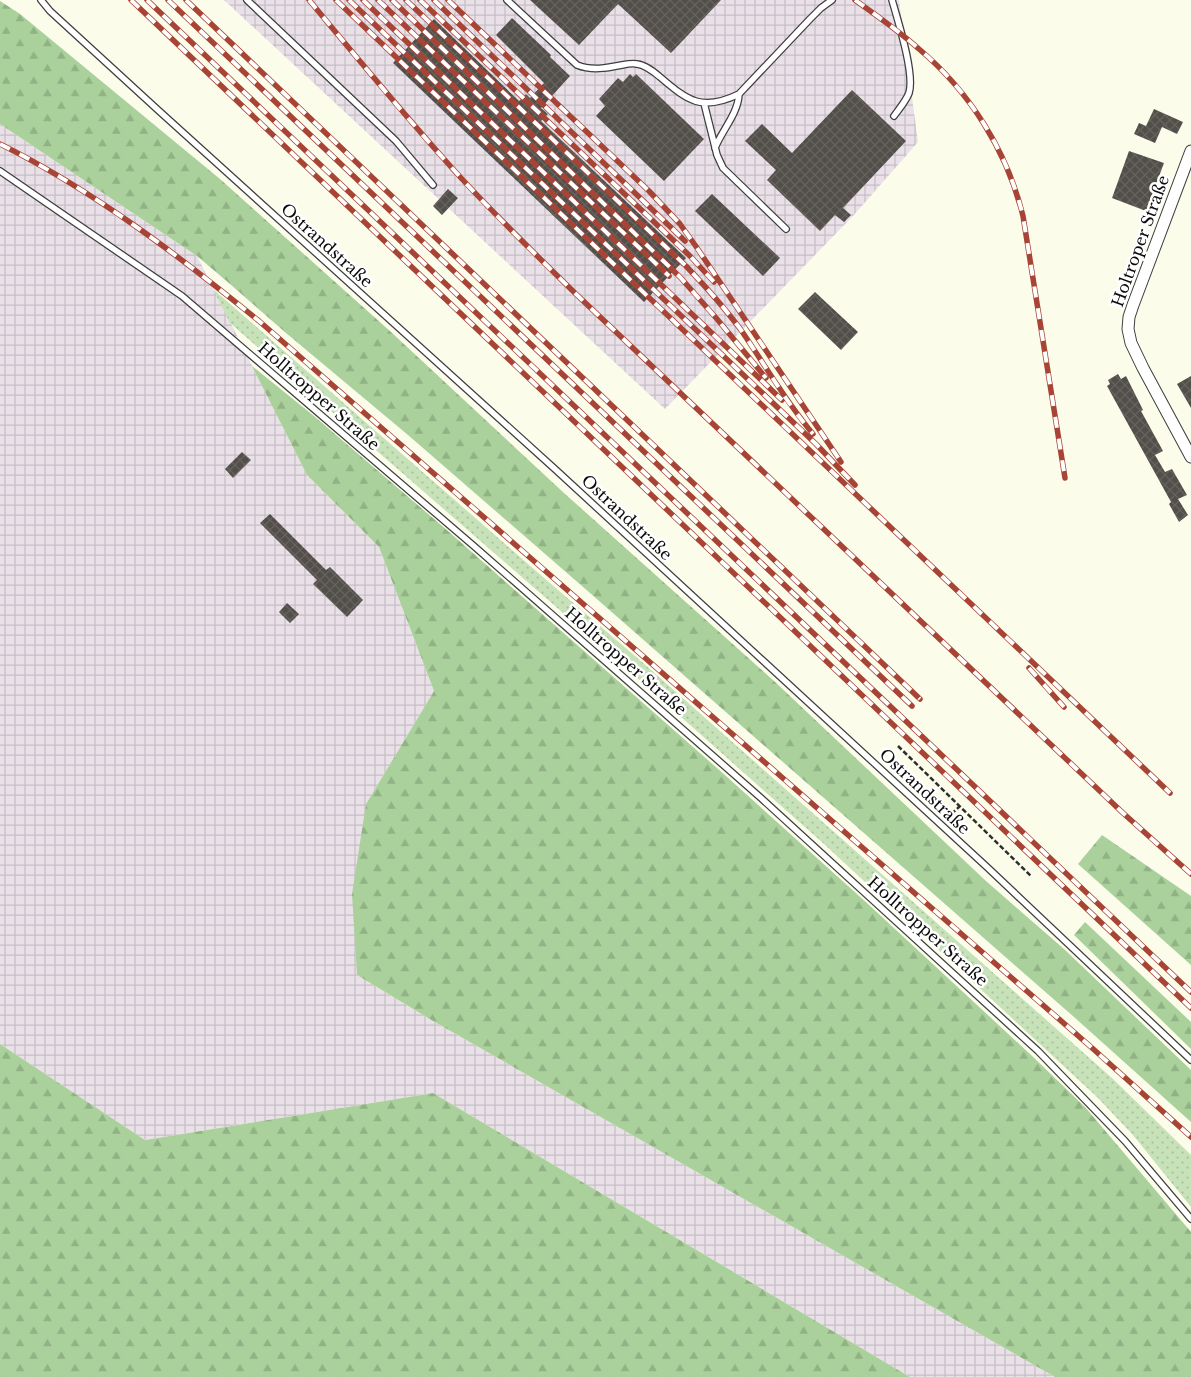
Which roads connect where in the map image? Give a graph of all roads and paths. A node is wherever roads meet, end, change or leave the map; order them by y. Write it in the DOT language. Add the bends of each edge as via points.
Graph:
graph roads {
  1 [pos="41,0"];
  2 [pos="247,0"];
  3 [pos="507,0"];
  4 [pos="832,0"];
  5 [pos="892,0"];
  6 [pos="738,94"];
  7 [pos="704,103"];
  8 [pos="894,116"];
  9 [pos="715,148"];
  10 [pos="1191,151"];
  11 [pos="0,171"];
  12 [pos="434,185"];
  13 [pos="786,229"];
  14 [pos="1191,458"];
  15 [pos="898,746"];
  16 [pos="960,806"];
  17 [pos="941,824"];
  18 [pos="1032,877"];
  19 [pos="1191,1060"];
  20 [pos="1191,1219"];
  1 -- 17 [label="lane, Ostrandstraße"];
  2 -- 12 [label="lane" via="396,141"];
  3 -- 7 [label="lane" via="577,65 595,69 637,63 654,71 685,98"];
  4 -- 6 [label="lane"];
  5 -- 8 [label="lane" via="910,81 908,95"];
  6 -- 7 [label="lane" via="725,101"];
  6 -- 9 [label="lane" via="737,108"];
  7 -- 9 [label="lane"];
  9 -- 13 [label="lane" via="729,175"];
  10 -- 14 [label="street, Holtroper Straße" via="1131,311 1128,330 1143,368"];
  11 -- 20 [label="lane, Holltropper Straße" via="182,296 754,791 1038,1051 1125,1141"];
  15 -- 16 [label="path"];
  16 -- 17 [label="path"];
  16 -- 18 [label="path"];
  17 -- 19 [label="lane, Ostrandstraße"];
}
